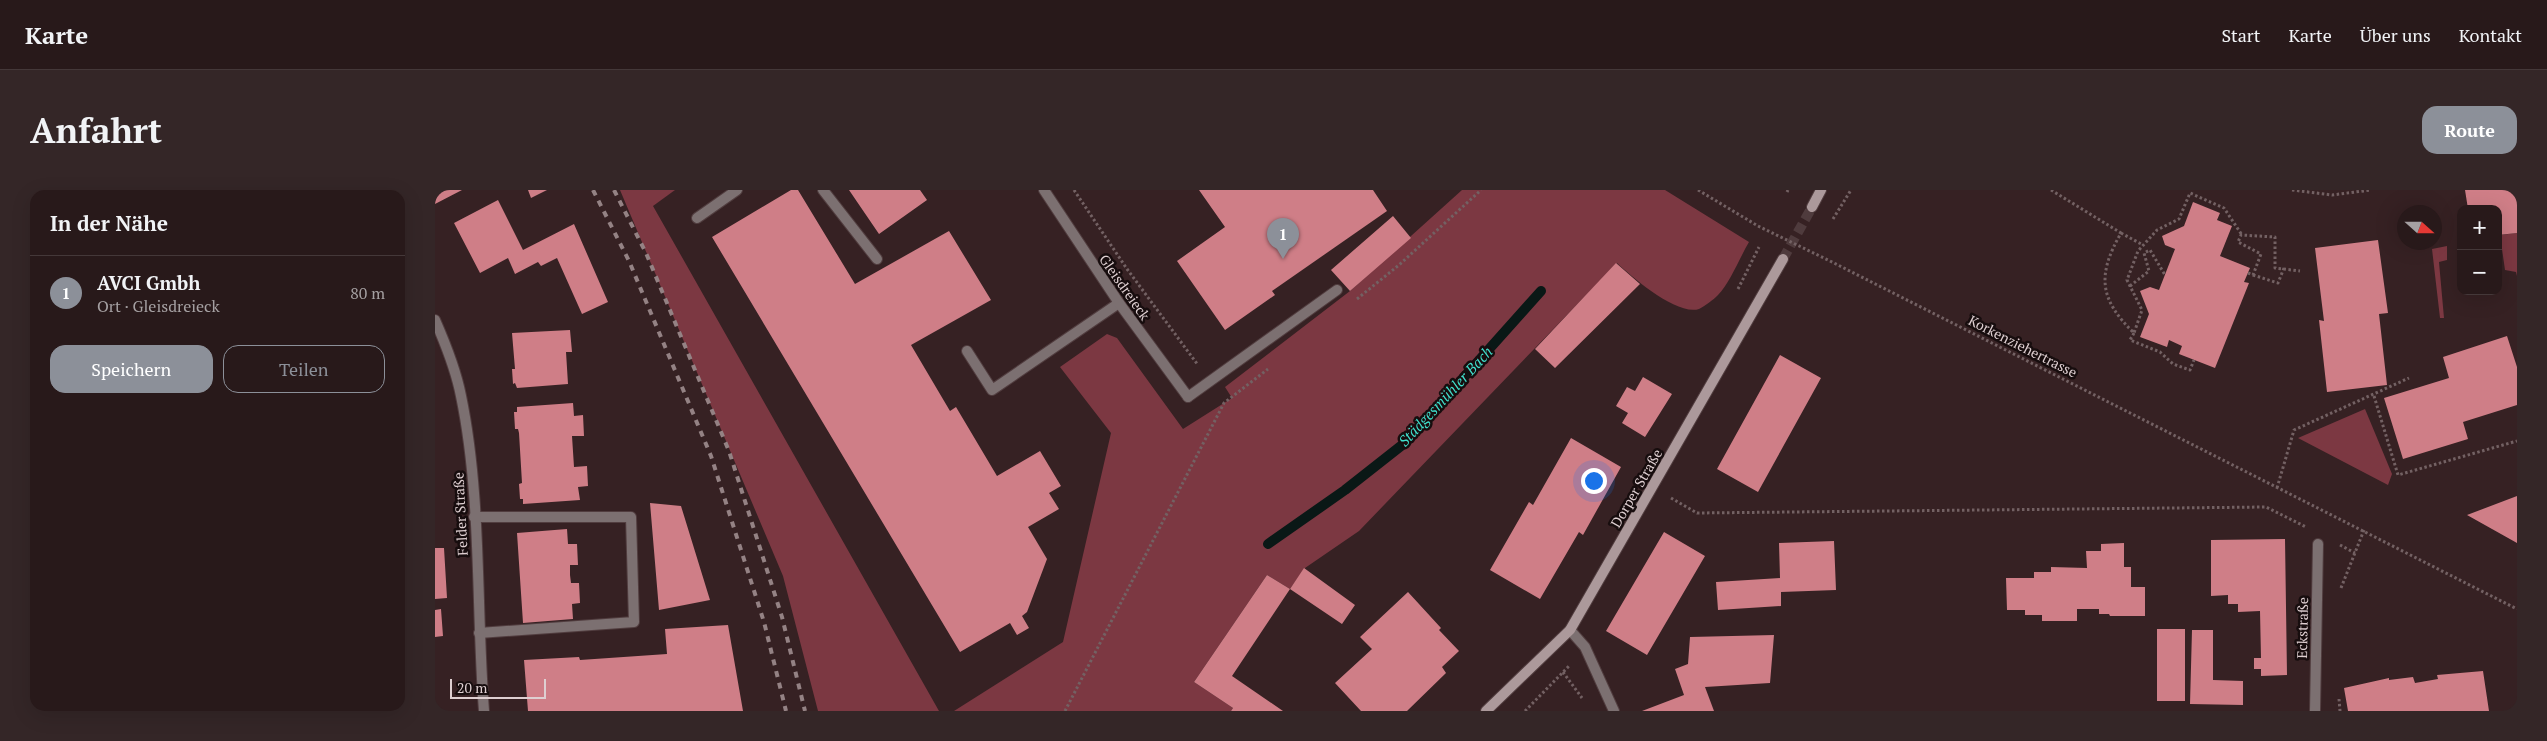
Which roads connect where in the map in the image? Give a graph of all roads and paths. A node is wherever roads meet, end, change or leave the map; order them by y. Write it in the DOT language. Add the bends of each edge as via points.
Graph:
graph roads {
  1 [pos="737,190"];
  2 [pos="823,190"];
  3 [pos="1044,190"];
  4 [pos="1074,190"];
  5 [pos="1481,190"];
  6 [pos="1698,190"];
  7 [pos="1821,190"];
  8 [pos="1851,190"];
  9 [pos="2051,190"];
  10 [pos="2292,190"];
  11 [pos="2371,190"];
  12 [pos="1812,206"];
  13 [pos="697,218"];
  14 [pos="1833,219"];
  15 [pos="2121,233"];
  16 [pos="2242,235"];
  17 [pos="2143,245"];
  18 [pos="1759,247"];
  19 [pos="877,259"];
  20 [pos="1783,259"];
  21 [pos="2284,268"];
  22 [pos="2300,271"];
  23 [pos="2248,273"];
  24 [pos="2165,275"];
  25 [pos="2253,275"];
  26 [pos="2130,286"];
  27 [pos="1337,290"];
  28 [pos="1734,296"];
  29 [pos="1354,301"];
  30 [pos="1119,303"];
  31 [pos="435,320"];
  32 [pos="2134,333"];
  33 [pos="967,351"];
  34 [pos="2194,360"];
  35 [pos="1270,367"];
  36 [pos="2409,378"];
  37 [pos="1210,381"];
  38 [pos="2373,396"];
  39 [pos="1224,403"];
  40 [pos="2517,441"];
  41 [pos="2277,488"];
  42 [pos="1671,497"];
  43 [pos="474,517"];
  44 [pos="2311,530"];
  45 [pos="2364,530"];
  46 [pos="2318,544"];
  47 [pos="2337,544"];
  48 [pos="2355,553"];
  49 [pos="2352,560"];
  50 [pos="2517,609"];
  51 [pos="1570,630"];
  52 [pos="479,633"];
  53 [pos="1563,672"];
  54 [pos="1585,703"];
  55 [pos="484,711"];
  56 [pos="1065,711"];
  57 [pos="1486,711"];
  58 [pos="1614,711"];
  59 [pos="2315,711"];
  1 -- 13 [label="street"];
  2 -- 19 [label="street"];
  3 -- 30 [label="street, Gleisdreieck"];
  4 -- 37 [label="path"];
  5 -- 29 [label="path" via="1399,265"];
  6 -- 41 [label="path, Korkenziehertrasse, bridge" via="1758,226"];
  7 -- 12 [label="street"];
  8 -- 14 [label="path"];
  9 -- 15 [label="path"];
  10 -- 11 [label="path" via="2332,195"];
  15 -- 17 [label="path"];
  15 -- 32 [label="path" via="2109,253 2105,277 2108,302"];
  16 -- 17 [label="path" via="2224,208 2190,193 2179,219 2157,230"];
  16 -- 21 [label="path" via="2275,237 2275,268"];
  16 -- 25 [label="path" via="2238,242 2261,254"];
  17 -- 26 [label="path" via="2127,280"];
  18 -- 28 [label="path"];
  20 -- 51 [label="street, Dorper Straße"];
  21 -- 22 [label="path"];
  21 -- 25 [label="path" via="2278,284"];
  23 -- 25 [label="path"];
  24 -- 26 [label="path" via="2150,250 2144,253 2149,271"];
  26 -- 32 [label="path" via="2142,310"];
  27 -- 37 [label="street"];
  30 -- 33 [label="street" via="992,390"];
  30 -- 37 [label="street, Gleisdreieck" via="1188,397"];
  31 -- 43 [label="street, Felder Straße" via="461,395 471,456"];
  32 -- 34 [label="path" via="2130,340 2161,352 2173,364 2190,370"];
  35 -- 39 [label="path"];
  36 -- 38 [label="path"];
  37 -- 39 [label="path"];
  38 -- 40 [label="path" via="2398,475"];
  38 -- 41 [label="path" via="2294,430"];
  39 -- 56 [label="path"];
  41 -- 45 [label="path, Korkenziehertrasse"];
  42 -- 44 [label="path" via="1697,513 2266,507"];
  43 -- 52 [label="street, Felder Straße"];
  43 -- 52 [label="street" via="631,517 634,622"];
  45 -- 48 [label="path"];
  45 -- 50 [label="path, Korkenziehertrasse"];
  46 -- 59 [label="street, Eckstraße"];
  47 -- 48 [label="path"];
  48 -- 49 [label="path"];
  51 -- 57 [label="street, Dorper Straße"];
  51 -- 58 [label="street" via="1585,647"];
  52 -- 55 [label="street, Felder Straße"];
  53 -- 54 [label="path"];
}
